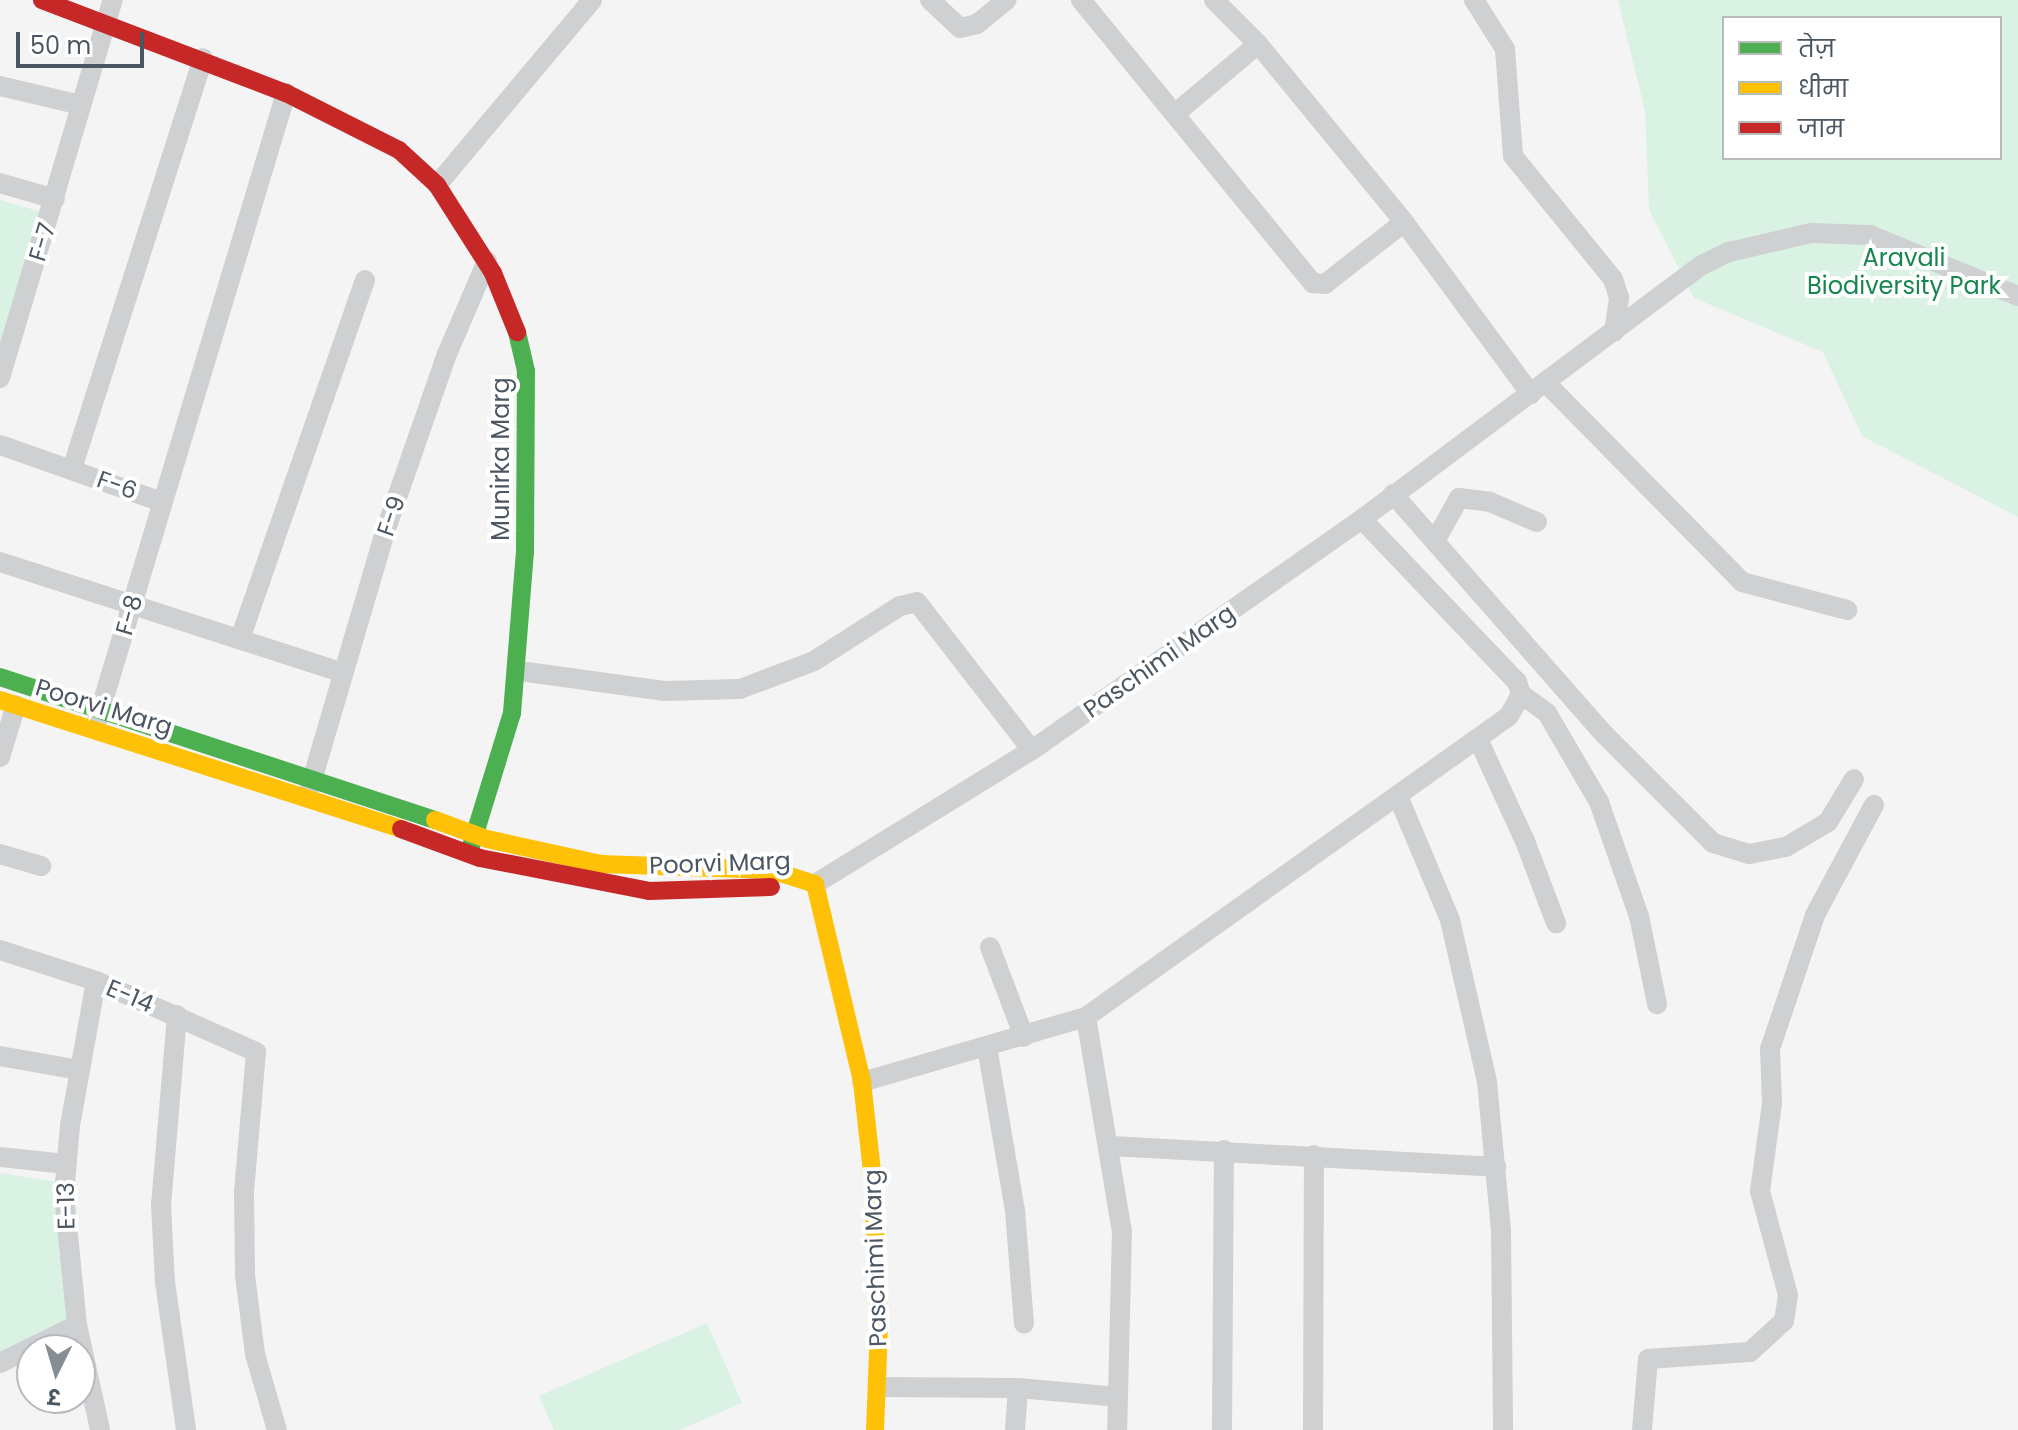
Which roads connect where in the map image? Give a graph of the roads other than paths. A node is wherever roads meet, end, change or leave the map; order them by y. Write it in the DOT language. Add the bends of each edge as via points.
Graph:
graph roads {
  1 [pos="42,0"];
  2 [pos="87,0"];
  3 [pos="592,0"];
  4 [pos="930,0"];
  5 [pos="1007,0"];
  6 [pos="1081,0"];
  7 [pos="1214,0"];
  8 [pos="1474,0"];
  9 [pos="111,10"];
  10 [pos="1258,44"];
  11 [pos="203,58"];
  12 [pos="0,86"];
  13 [pos="286,93"];
  14 [pos="81,105"];
  15 [pos="1176,113"];
  16 [pos="441,181"];
  17 [pos="0,183"];
  18 [pos="55,199"];
  19 [pos="1404,222"];
  20 [pos="487,261"];
  21 [pos="365,280"];
  22 [pos="2018,296"];
  23 [pos="1614,332"];
  24 [pos="0,378"];
  25 [pos="1539,388"];
  26 [pos="0,445"];
  27 [pos="72,469"];
  28 [pos="1393,494"];
  29 [pos="162,502"];
  30 [pos="1362,519"];
  31 [pos="1537,522"];
  32 [pos="1435,541"];
  33 [pos="0,562"];
  34 [pos="132,606"];
  35 [pos="1847,610"];
  36 [pos="240,639"];
  37 [pos="527,672"];
  38 [pos="344,673"];
  39 [pos="0,677"];
  40 [pos="1521,694"];
  41 [pos="8,702"];
  42 [pos="102,706"];
  43 [pos="95,728"];
  44 [pos="1478,739"];
  45 [pos="1032,750"];
  46 [pos="0,757"];
  47 [pos="1854,779"];
  48 [pos="311,786"];
  49 [pos="1398,796"];
  50 [pos="1874,805"];
  51 [pos="481,836"];
  52 [pos="0,854"];
  53 [pos="475,855"];
  54 [pos="41,866"];
  55 [pos="816,889"];
  56 [pos="1556,923"];
  57 [pos="990,947"];
  58 [pos="0,950"];
  59 [pos="96,981"];
  60 [pos="1657,1004"];
  61 [pos="177,1015"];
  62 [pos="1086,1017"];
  63 [pos="1024,1037"];
  64 [pos="987,1047"];
  65 [pos="0,1056"];
  66 [pos="79,1070"];
  67 [pos="862,1082"];
  68 [pos="1111,1146"];
  69 [pos="1224,1150"];
  70 [pos="1314,1155"];
  71 [pos="0,1157"];
  72 [pos="66,1164"];
  73 [pos="1496,1167"];
  74 [pos="1024,1324"];
  75 [pos="77,1325"];
  76 [pos="0,1363"];
  77 [pos="878,1387"];
  78 [pos="1018,1388"];
  79 [pos="1118,1397"];
  80 [pos="269,1427"];
  81 [pos="100,1430"];
  82 [pos="186,1430"];
  83 [pos="875,1430"];
  84 [pos="1015,1430"];
  85 [pos="1117,1430"];
  86 [pos="1222,1430"];
  87 [pos="1313,1430"];
  88 [pos="1503,1430"];
  89 [pos="1642,1430"];
  1 -- 9 [label="street, Munirka Marg"];
  2 -- 9 [label="street, Munirka Marg"];
  3 -- 16 [label="street"];
  4 -- 5 [label="street" via="960,28 977,24"];
  6 -- 15 [label="street"];
  7 -- 10 [label="street"];
  8 -- 23 [label="street" via="1503,42 1513,156 1613,279 1619,298"];
  9 -- 11 [label="street, Munirka Marg"];
  9 -- 14 [label="street, F-7"];
  9 -- 16 [label="street, Munirka Marg" via="265,67 342,104 408,144"];
  10 -- 15 [label="street"];
  10 -- 19 [label="street"];
  11 -- 13 [label="street, Munirka Marg"];
  11 -- 27 [label="street"];
  12 -- 14 [label="street"];
  13 -- 16 [label="street, Munirka Marg" via="399,150"];
  13 -- 29 [label="street, F-8"];
  14 -- 18 [label="street, F-7"];
  15 -- 19 [label="street" via="1318,285"];
  16 -- 20 [label="street, Munirka Marg"];
  16 -- 37 [label="street, Munirka Marg" via="490,249 531,350 539,423"];
  17 -- 18 [label="street"];
  18 -- 24 [label="street, F-7"];
  19 -- 25 [label="street"];
  20 -- 38 [label="street, F-9" via="431,397"];
  20 -- 51 [label="street, Munirka Marg" via="522,345 529,413 517,682"];
  21 -- 36 [label="street"];
  22 -- 23 [label="street, Paschimi Marg" via="1870,235 1811,233 1768,240 1702,265"];
  23 -- 25 [label="street, Paschimi Marg"];
  25 -- 28 [label="street, Paschimi Marg"];
  25 -- 35 [label="street" via="1742,582"];
  26 -- 27 [label="street, F-6"];
  27 -- 29 [label="street, F-6"];
  28 -- 30 [label="street, Paschimi Marg"];
  28 -- 32 [label="street"];
  29 -- 34 [label="street, F-8"];
  30 -- 40 [label="street" via="1508,672"];
  30 -- 45 [label="street, Paschimi Marg"];
  31 -- 32 [label="street" via="1499,504 1459,498"];
  32 -- 47 [label="street" via="1605,735 1713,843 1749,854 1786,847 1828,822"];
  33 -- 34 [label="street"];
  34 -- 36 [label="street"];
  34 -- 42 [label="street, F-8"];
  36 -- 38 [label="street"];
  37 -- 45 [label="street" via="664,691 740,689 814,661 900,606 917,602"];
  37 -- 51 [label="street, Munirka Marg"];
  38 -- 48 [label="street, F-9"];
  39 -- 42 [label="street, Poorvi Marg"];
  40 -- 44 [label="street" via="1509,716"];
  40 -- 60 [label="street" via="1547,713 1599,802 1639,916"];
  41 -- 43 [label="street, Poorvi Marg"];
  41 -- 46 [label="street"];
  42 -- 43 [label="street, F-8"];
  42 -- 48 [label="street, Poorvi Marg"];
  43 -- 48 [label="street, Poorvi Marg"];
  44 -- 49 [label="street"];
  44 -- 56 [label="street"];
  45 -- 55 [label="street, Paschimi Marg" via="903,833 897,846"];
  48 -- 51 [label="street, Poorvi Marg"];
  48 -- 53 [label="street, Poorvi Marg"];
  49 -- 62 [label="street"];
  49 -- 73 [label="street" via="1464,965 1487,1082"];
  50 -- 89 [label="street" via="1815,915 1768,1060 1772,1103 1760,1191 1788,1295 1784,1321 1750,1352 1648,1359"];
  51 -- 53 [label="street, Munirka Marg"];
  51 -- 55 [label="street, Poorvi Marg" via="601,864 771,870"];
  52 -- 54 [label="street"];
  53 -- 55 [label="street, Poorvi Marg" via="649,891"];
  55 -- 67 [label="street, Paschimi Marg"];
  57 -- 63 [label="street"];
  58 -- 59 [label="street, E-14"];
  59 -- 61 [label="street, E-14"];
  59 -- 66 [label="street, E-13"];
  61 -- 80 [label="street, E-14" via="256,1052 244,1193 245,1275"];
  61 -- 82 [label="street" via="161,1204 165,1282"];
  62 -- 63 [label="street"];
  62 -- 68 [label="street"];
  63 -- 64 [label="street"];
  64 -- 67 [label="street"];
  64 -- 74 [label="street" via="1015,1210"];
  65 -- 66 [label="street"];
  66 -- 72 [label="street, E-13"];
  67 -- 77 [label="street, Paschimi Marg" via="878,1260"];
  68 -- 69 [label="street"];
  68 -- 79 [label="street" via="1122,1231"];
  69 -- 70 [label="street"];
  69 -- 86 [label="street"];
  70 -- 73 [label="street"];
  70 -- 87 [label="street"];
  71 -- 72 [label="street"];
  72 -- 75 [label="street, E-13" via="65,1224"];
  73 -- 88 [label="street"];
  75 -- 76 [label="street"];
  75 -- 81 [label="street, E-13"];
  77 -- 78 [label="street"];
  77 -- 83 [label="street, Paschimi Marg"];
  78 -- 79 [label="street"];
  78 -- 84 [label="street"];
  79 -- 85 [label="street"];
}
